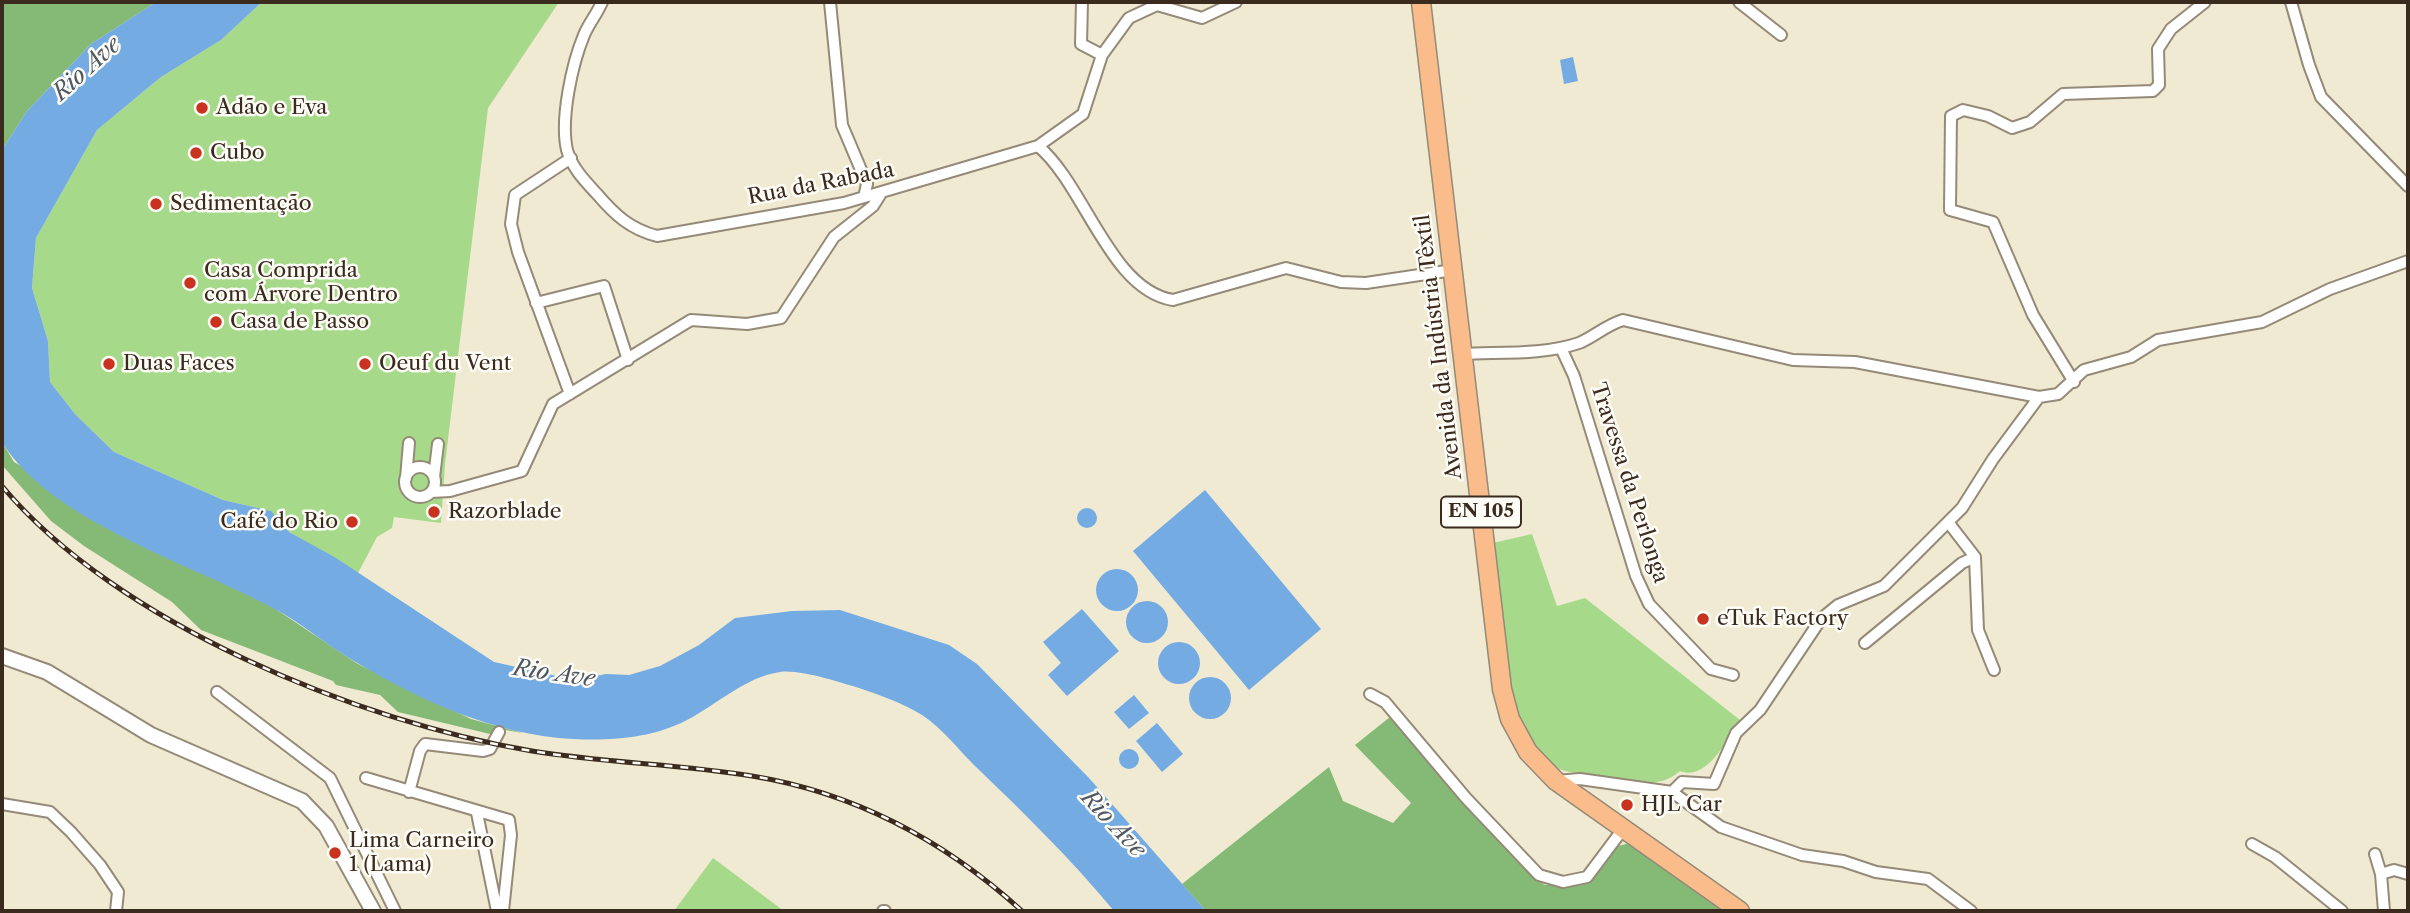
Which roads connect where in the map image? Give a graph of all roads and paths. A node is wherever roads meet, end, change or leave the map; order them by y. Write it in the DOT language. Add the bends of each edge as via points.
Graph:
graph roads {
  1 [pos="602,2"];
  2 [pos="830,2"];
  3 [pos="1082,2"];
  4 [pos="1236,2"];
  5 [pos="1421,2"];
  6 [pos="1739,2"];
  7 [pos="2204,2"];
  8 [pos="2291,2"];
  9 [pos="1781,35"];
  10 [pos="1102,54"];
  11 [pos="1038,146"];
  12 [pos="571,158"];
  13 [pos="2407,182"];
  14 [pos="880,195"];
  15 [pos="864,197"];
  16 [pos="2408,261"];
  17 [pos="1453,270"];
  18 [pos="536,303"];
  19 [pos="1561,348"];
  20 [pos="1463,354"];
  21 [pos="628,360"];
  22 [pos="2074,382"];
  23 [pos="570,394"];
  24 [pos="2039,397"];
  25 [pos="409,443"];
  26 [pos="438,444"];
  27 [pos="433,483"];
  28 [pos="406,484"];
  29 [pos="1948,522"];
  30 [pos="1975,557"];
  31 [pos="1864,643"];
  32 [pos="2,656"];
  33 [pos="1994,670"];
  34 [pos="1732,675"];
  35 [pos="217,692"];
  36 [pos="1370,694"];
  37 [pos="499,732"];
  38 [pos="366,778"];
  39 [pos="1556,781"];
  40 [pos="409,792"];
  41 [pos="1672,792"];
  42 [pos="2,804"];
  43 [pos="477,813"];
  44 [pos="1623,829"];
  45 [pos="2252,845"];
  46 [pos="2375,854"];
  47 [pos="2381,874"];
  48 [pos="2408,874"];
  49 [pos="116,911"];
  50 [pos="373,911"];
  51 [pos="395,911"];
  52 [pos="497,911"];
  53 [pos="503,911"];
  54 [pos="1740,911"];
  55 [pos="1971,911"];
  56 [pos="2342,911"];
  57 [pos="2384,911"];
  1 -- 12 [label="street" via="585,33 570,86 567,149"];
  2 -- 15 [label="street" via="842,125 866,184"];
  3 -- 10 [label="street" via="1081,44"];
  4 -- 10 [label="street, Rua da Rabada" via="1202,18 1157,5 1129,18"];
  5 -- 17 [label="main road, Avenida da Indústria Têxtil / EN 105"];
  6 -- 9 [label="street"];
  7 -- 22 [label="street" via="2171,29 2158,48 2159,85 2153,91 2063,94 2030,122 2012,128 1963,110 1951,116 1950,210 1993,222 2033,315"];
  8 -- 13 [label="street" via="2321,97"];
  10 -- 11 [label="street, Rua da Rabada" via="1083,114"];
  11 -- 14 [label="street, Rua da Rabada"];
  11 -- 17 [label="street" via="1058,164 1131,277 1157,298 1173,300 1286,268 1366,284"];
  12 -- 15 [label="street, Rua da Rabada" via="575,169 633,230 657,236"];
  12 -- 18 [label="street" via="515,195 511,223"];
  14 -- 15 [label="street, Rua da Rabada"];
  14 -- 21 [label="street" via="834,237 781,318 747,324 691,320"];
  16 -- 22 [label="street" via="2330,289 2262,322 2158,340 2131,357 2084,370"];
  17 -- 20 [label="main road, Avenida da Indústria Têxtil / EN 105"];
  18 -- 21 [label="street" via="604,286"];
  18 -- 23 [label="street"];
  19 -- 20 [label="street"];
  19 -- 24 [label="street" via="1623,320 1793,360 1855,362"];
  19 -- 34 [label="street, Travessa da Perlonga" via="1649,604 1711,669"];
  20 -- 39 [label="main road, Avenida da Indústria Têxtil / EN 105" via="1502,689 1510,719 1528,752"];
  21 -- 23 [label="street"];
  22 -- 24 [label="street" via="2058,394"];
  23 -- 27 [label="street" via="554,404 522,471 450,491"];
  24 -- 29 [label="street"];
  25 -- 28 [label="street"];
  26 -- 27 [label="street"];
  27 -- 28 [label="street" via="417,496"];
  27 -- 28 [label="street" via="427,469 419,467 410,472"];
  29 -- 30 [label="street"];
  29 -- 41 [label="street" via="1884,586 1838,605 1821,619 1760,710 1736,733 1714,784 1682,782"];
  30 -- 31 [label="street"];
  30 -- 33 [label="street" via="1978,630"];
  32 -- 50 [label="street" via="47,672 151,735 302,801 326,826"];
  35 -- 51 [label="street" via="330,778"];
  36 -- 44 [label="street" via="1385,702 1539,875 1563,882 1587,877"];
  37 -- 40 [label="street" via="490,749 483,751 425,744"];
  38 -- 40 [label="street"];
  39 -- 41 [label="street" via="1580,779"];
  39 -- 44 [label="main road, Avenida da Indústria Têxtil / EN 105"];
  40 -- 43 [label="street"];
  41 -- 55 [label="street" via="1721,827 1802,855 1928,879"];
  42 -- 49 [label="street" via="50,812 100,865 118,892"];
  43 -- 52 [label="street"];
  43 -- 53 [label="street" via="509,820"];
  44 -- 54 [label="main road, Avenida da Indústria Têxtil / EN 105"];
  45 -- 56 [label="street" via="2275,857"];
  46 -- 47 [label="street"];
  47 -- 48 [label="street" via="2394,870"];
  47 -- 57 [label="street"];
}
